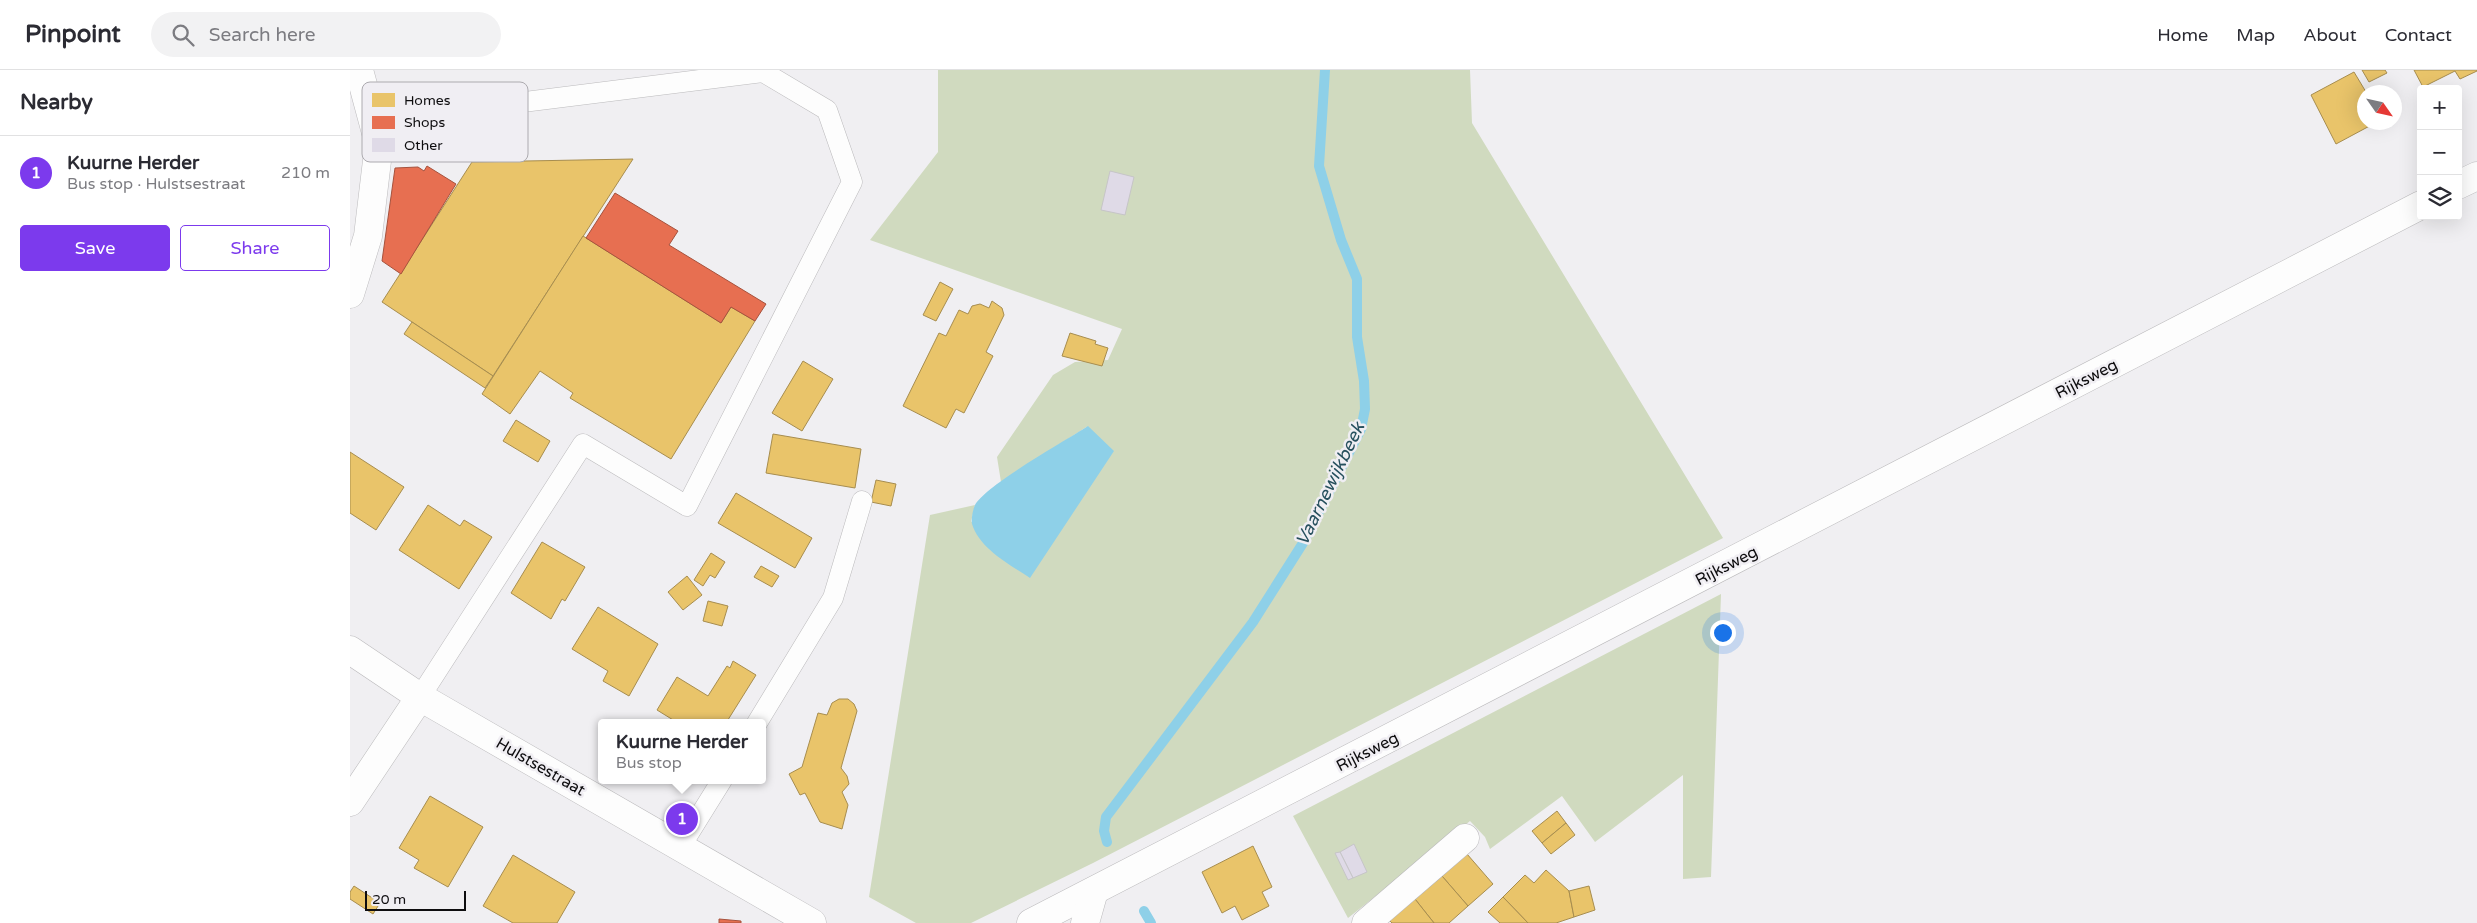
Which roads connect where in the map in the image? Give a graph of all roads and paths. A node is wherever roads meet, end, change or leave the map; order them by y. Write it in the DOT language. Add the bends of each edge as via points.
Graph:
graph roads {
  1 [pos="528,102"];
  2 [pos="378,162"];
  3 [pos="2477,176"];
  4 [pos="2462,184"];
  5 [pos="2417,207"];
  6 [pos="350,294"];
  7 [pos="862,501"];
  8 [pos="350,650"];
  9 [pos="420,697"];
  10 [pos="759,719"];
  11 [pos="720,784"];
  12 [pos="350,802"];
  13 [pos="1465,838"];
  14 [pos="681,846"];
  15 [pos="1094,891"];
  16 [pos="812,923"];
  17 [pos="1032,923"];
  18 [pos="1085,923"];
  19 [pos="1366,923"];
  1 -- 9 [label="lane" via="763,72 827,110 852,182 687,506 583,444"];
  2 -- 6 [label="main road" via="368,236"];
  3 -- 4 [label="main road"];
  5 -- 15 [label="main road, Rijksweg"];
  7 -- 10 [label="lane" via="833,598"];
  8 -- 9 [label="main road, Hulstsestraat"];
  9 -- 12 [label="main road"];
  9 -- 14 [label="main road, Hulstsestraat"];
  11 -- 14 [label="lane"];
  13 -- 19 [label="main road"];
  14 -- 16 [label="main road, Hulstsestraat"];
  15 -- 17 [label="main road, Rijksweg"];
  15 -- 18 [label="main road"];
}
